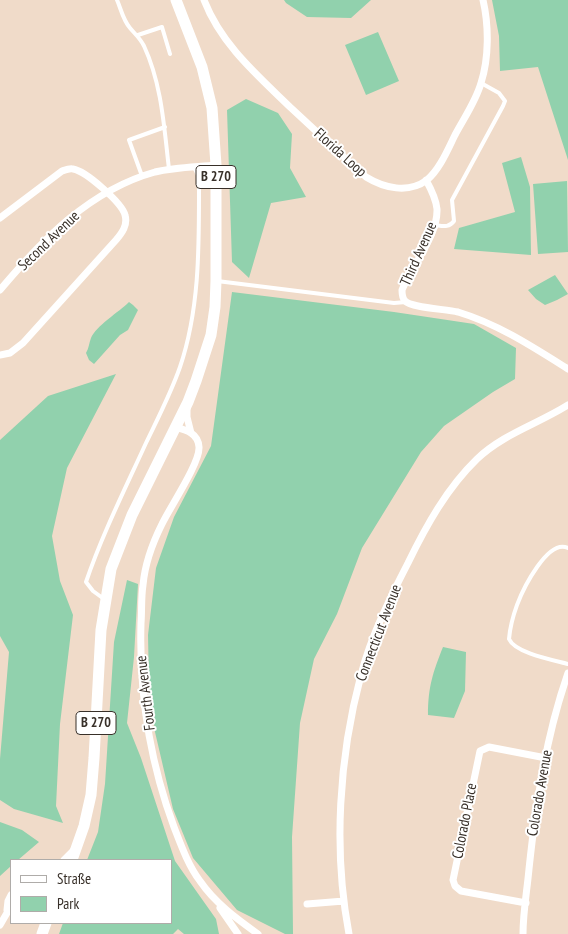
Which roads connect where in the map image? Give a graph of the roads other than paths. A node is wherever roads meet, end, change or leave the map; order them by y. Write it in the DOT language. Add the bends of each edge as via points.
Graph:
graph roads {
  1 [pos="117,0"];
  2 [pos="176,0"];
  3 [pos="204,0"];
  4 [pos="483,0"];
  5 [pos="138,35"];
  6 [pos="170,54"];
  7 [pos="481,83"];
  8 [pos="164,127"];
  9 [pos="216,166"];
  10 [pos="194,167"];
  11 [pos="169,169"];
  12 [pos="142,176"];
  13 [pos="426,180"];
  14 [pos="108,193"];
  15 [pos="0,218"];
  16 [pos="435,225"];
  17 [pos="216,281"];
  18 [pos="0,290"];
  19 [pos="406,302"];
  20 [pos="0,355"];
  21 [pos="568,369"];
  22 [pos="188,402"];
  23 [pos="568,406"];
  24 [pos="175,427"];
  25 [pos="191,432"];
  26 [pos="568,548"];
  27 [pos="106,600"];
  28 [pos="568,664"];
  29 [pos="568,673"];
  30 [pos="546,758"];
  31 [pos="78,845"];
  32 [pos="65,859"];
  33 [pos="72,859"];
  34 [pos="10,897"];
  35 [pos="212,897"];
  36 [pos="344,901"];
  37 [pos="526,903"];
  38 [pos="306,904"];
  39 [pos="10,909"];
  40 [pos="524,915"];
  41 [pos="0,925"];
  42 [pos="238,934"];
  43 [pos="258,934"];
  44 [pos="349,934"];
  45 [pos="518,934"];
  46 [pos="523,934"];
  1 -- 5 [label="lane" via="129,27"];
  2 -- 9 [label="main road, B 270" via="207,83"];
  3 -- 13 [label="street, Florida Loop" via="218,28 238,55 366,177 392,188 413,186"];
  4 -- 7 [label="street" via="487,37"];
  5 -- 6 [label="lane" via="162,27"];
  5 -- 8 [label="lane" via="159,88"];
  7 -- 13 [label="street" via="444,156"];
  7 -- 16 [label="lane" via="499,93 503,106 452,200 454,221 446,227"];
  8 -- 11 [label="lane"];
  8 -- 12 [label="lane" via="129,140"];
  9 -- 10 [label="street, Second Avenue"];
  9 -- 17 [label="main road, B 270"];
  10 -- 11 [label="street, Second Avenue"];
  10 -- 27 [label="lane" via="199,183 199,241 189,335 167,400 86,582"];
  11 -- 12 [label="street, Second Avenue"];
  12 -- 14 [label="street, Second Avenue"];
  13 -- 16 [label="street, Third Avenue" via="437,208"];
  14 -- 15 [label="street" via="81,172 68,169"];
  14 -- 18 [label="street, Second Avenue" via="52,233"];
  14 -- 20 [label="street" via="125,215 122,232 23,343 10,353"];
  16 -- 19 [label="street, Third Avenue" via="404,284 402,297"];
  17 -- 19 [label="lane"];
  17 -- 22 [label="main road, B 270" via="211,335"];
  19 -- 21 [label="street, Third Avenue" via="483,320"];
  22 -- 24 [label="main road, B 270"];
  22 -- 25 [label="street, Fourth Avenue"];
  23 -- 36 [label="street, Connecticut Avenue" via="502,440 477,459 443,501 398,582 368,653 352,715 341,809"];
  24 -- 25 [label="street"];
  24 -- 27 [label="main road, B 270" via="123,538"];
  25 -- 35 [label="street, Fourth Avenue" via="197,438 199,452 149,552 143,586 142,689 167,808 182,849"];
  26 -- 28 [label="lane" via="554,548 534,572 517,606 509,639 519,650"];
  27 -- 31 [label="main road, B 270" via="100,645 93,777"];
  29 -- 30 [label="street, Colorado Avenue"];
  30 -- 37 [label="street, Colorado Avenue" via="534,821"];
  30 -- 37 [label="street, Colorado Place" via="489,747 480,751 453,880 461,890"];
  31 -- 32 [label="street"];
  31 -- 33 [label="main road, B 270"];
  34 -- 39 [label="street"];
  35 -- 42 [label="street"];
  35 -- 43 [label="street, Fourth Avenue"];
  36 -- 38 [label="street"];
  36 -- 44 [label="street, Connecticut Avenue"];
  37 -- 40 [label="street, Colorado Avenue"];
  39 -- 41 [label="street"];
  40 -- 45 [label="street, Colorado Avenue"];
  40 -- 46 [label="street, Colorado Avenue"];
}
